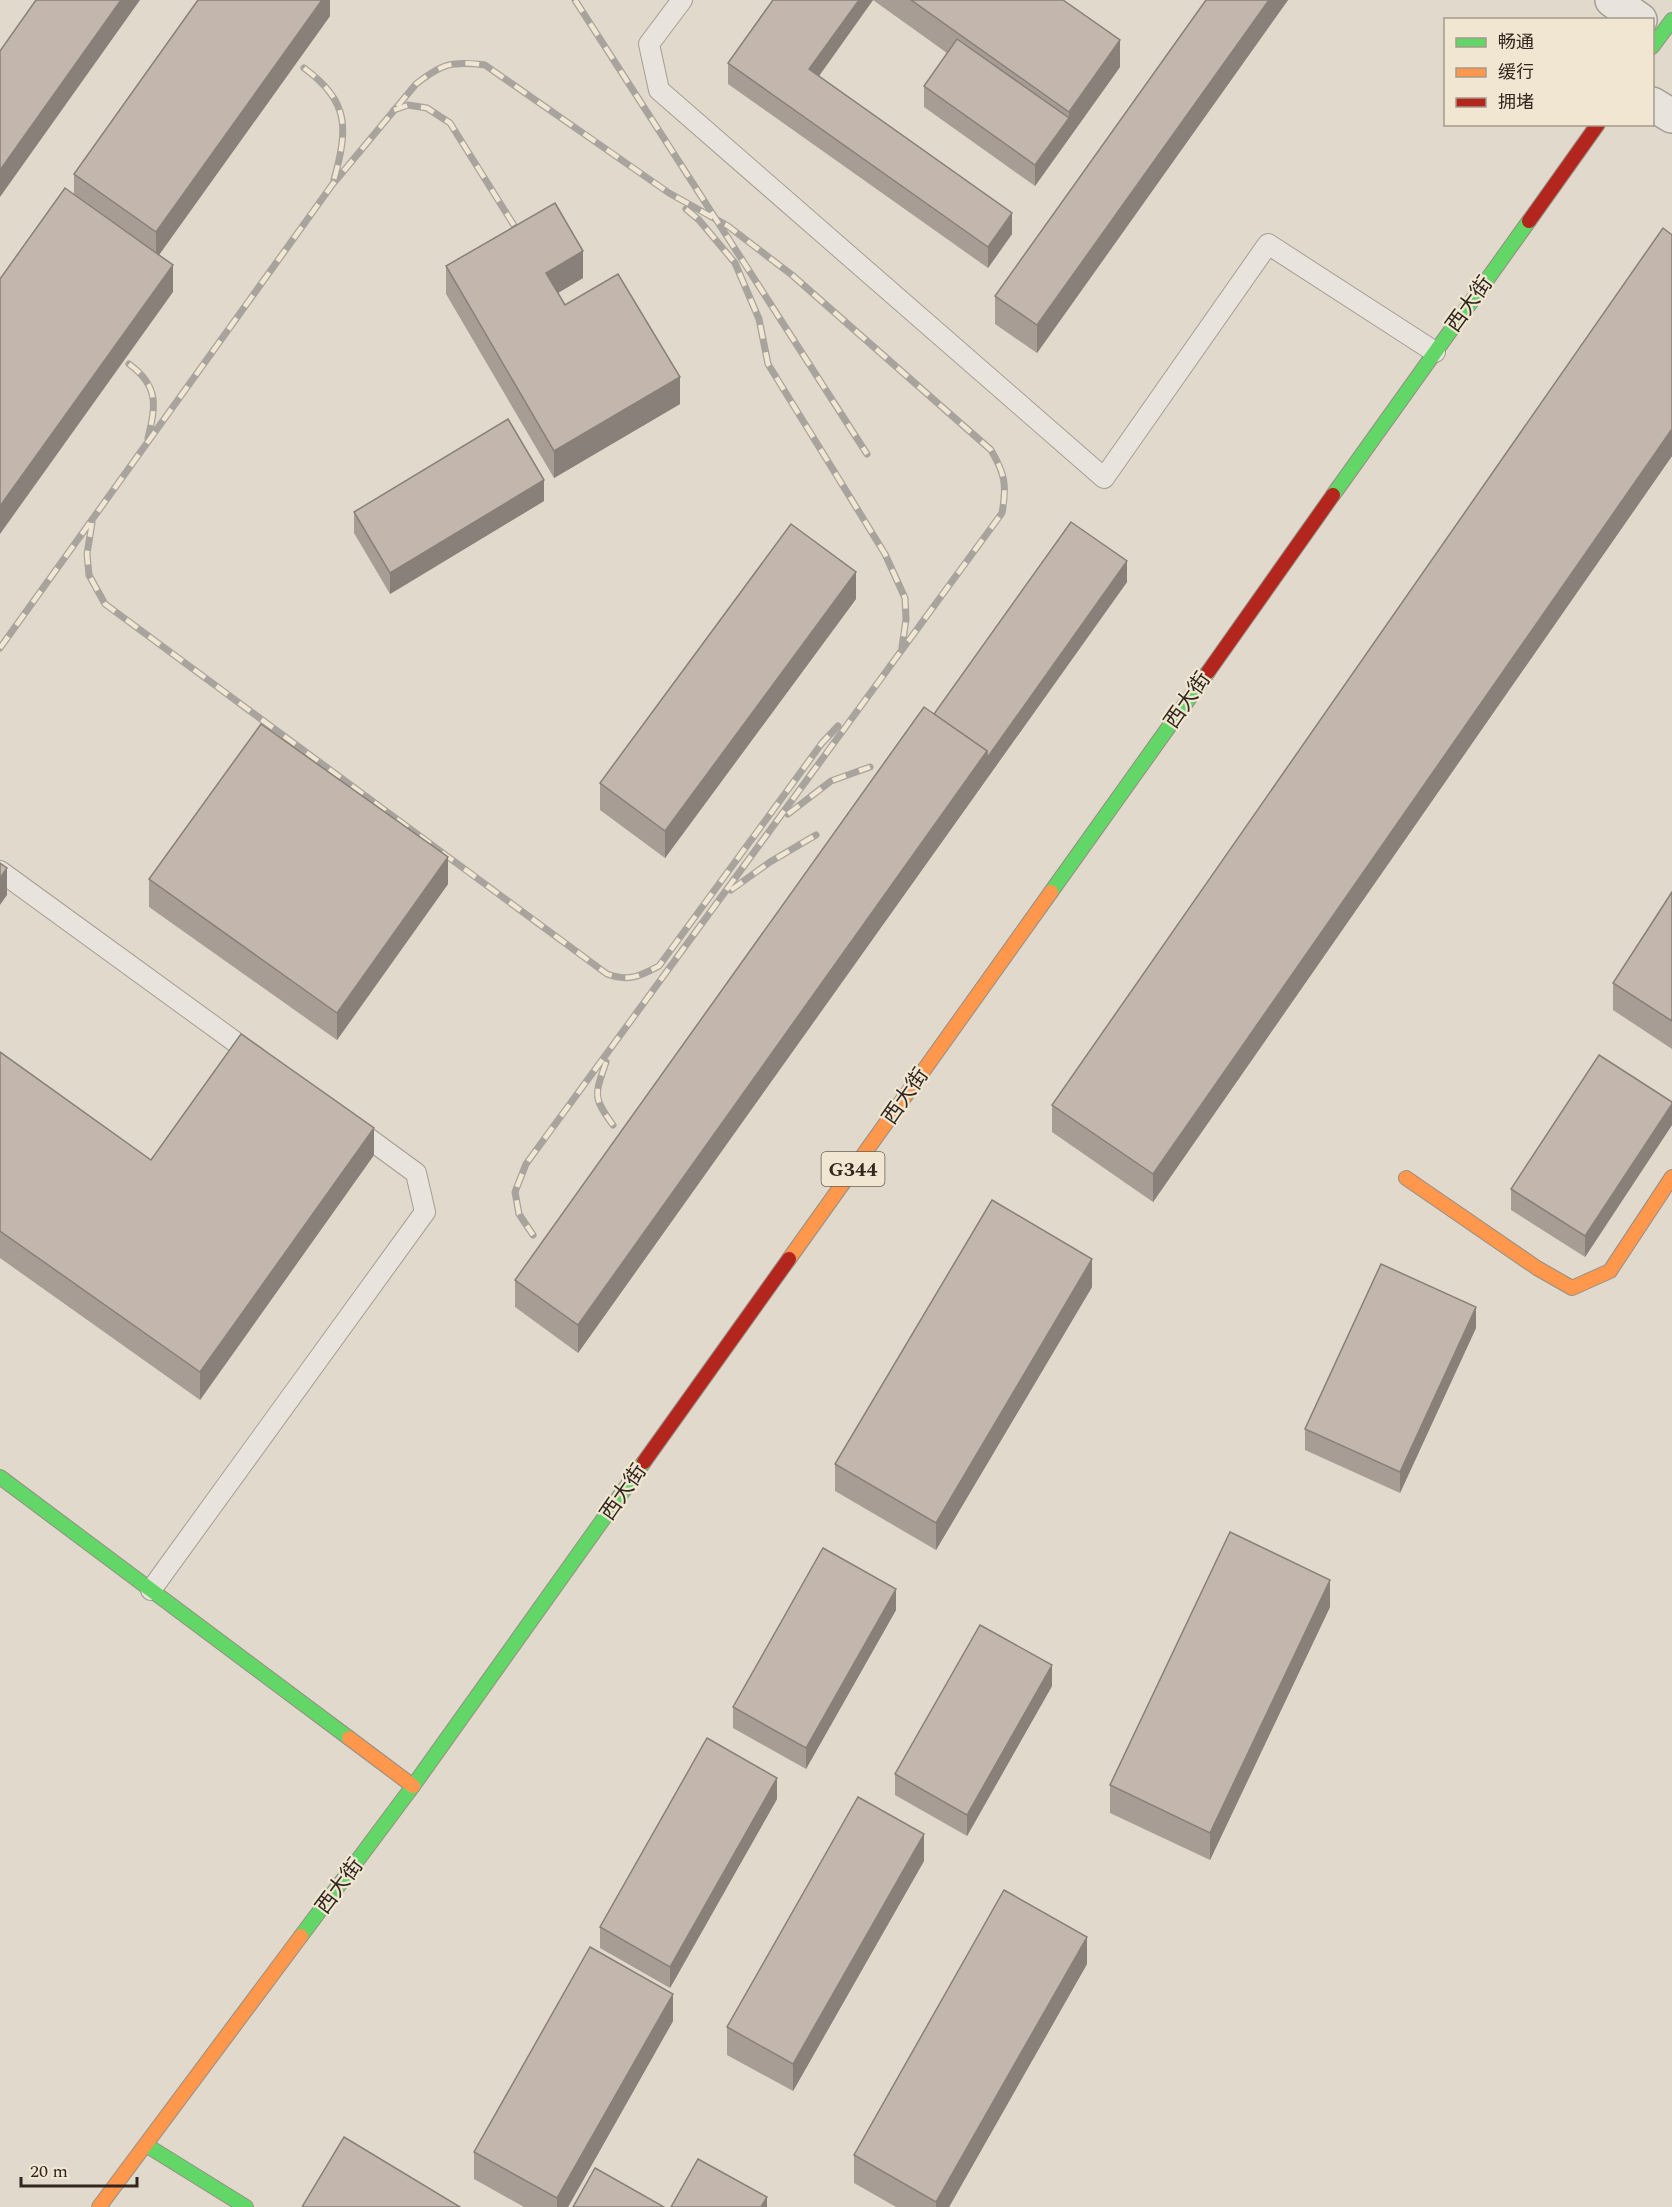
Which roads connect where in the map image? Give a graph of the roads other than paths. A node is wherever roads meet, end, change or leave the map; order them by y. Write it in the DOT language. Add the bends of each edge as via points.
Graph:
graph roads {
  1 [pos="682,0"];
  2 [pos="1612,0"];
  3 [pos="1638,18"];
  4 [pos="1654,105"];
  5 [pos="1672,116"];
  6 [pos="1597,126"];
  7 [pos="1435,352"];
  8 [pos="0,871"];
  9 [pos="271,1068"];
  10 [pos="339,1117"];
  11 [pos="1672,1177"];
  12 [pos="1406,1178"];
  13 [pos="0,1477"];
  14 [pos="151,1590"];
  15 [pos="413,1786"];
  16 [pos="146,2145"];
  17 [pos="99,2207"];
  18 [pos="246,2207"];
  1 -- 7 [label="lane" via="649,44 659,90 1104,478 1268,244"];
  2 -- 3 [label="street"];
  4 -- 5 [label="street"];
  6 -- 7 [label="main road, 西大街 / G344"];
  7 -- 15 [label="main road, 西大街 / G344"];
  8 -- 9 [label="lane"];
  10 -- 14 [label="lane" via="416,1173 425,1212"];
  11 -- 12 [label="main road" via="1610,1271 1572,1288 1536,1268"];
  13 -- 14 [label="main road"];
  14 -- 15 [label="main road"];
  15 -- 16 [label="main road, 西大街 / G344"];
  16 -- 17 [label="main road, 西大街 / G344"];
  16 -- 18 [label="main road"];
}
